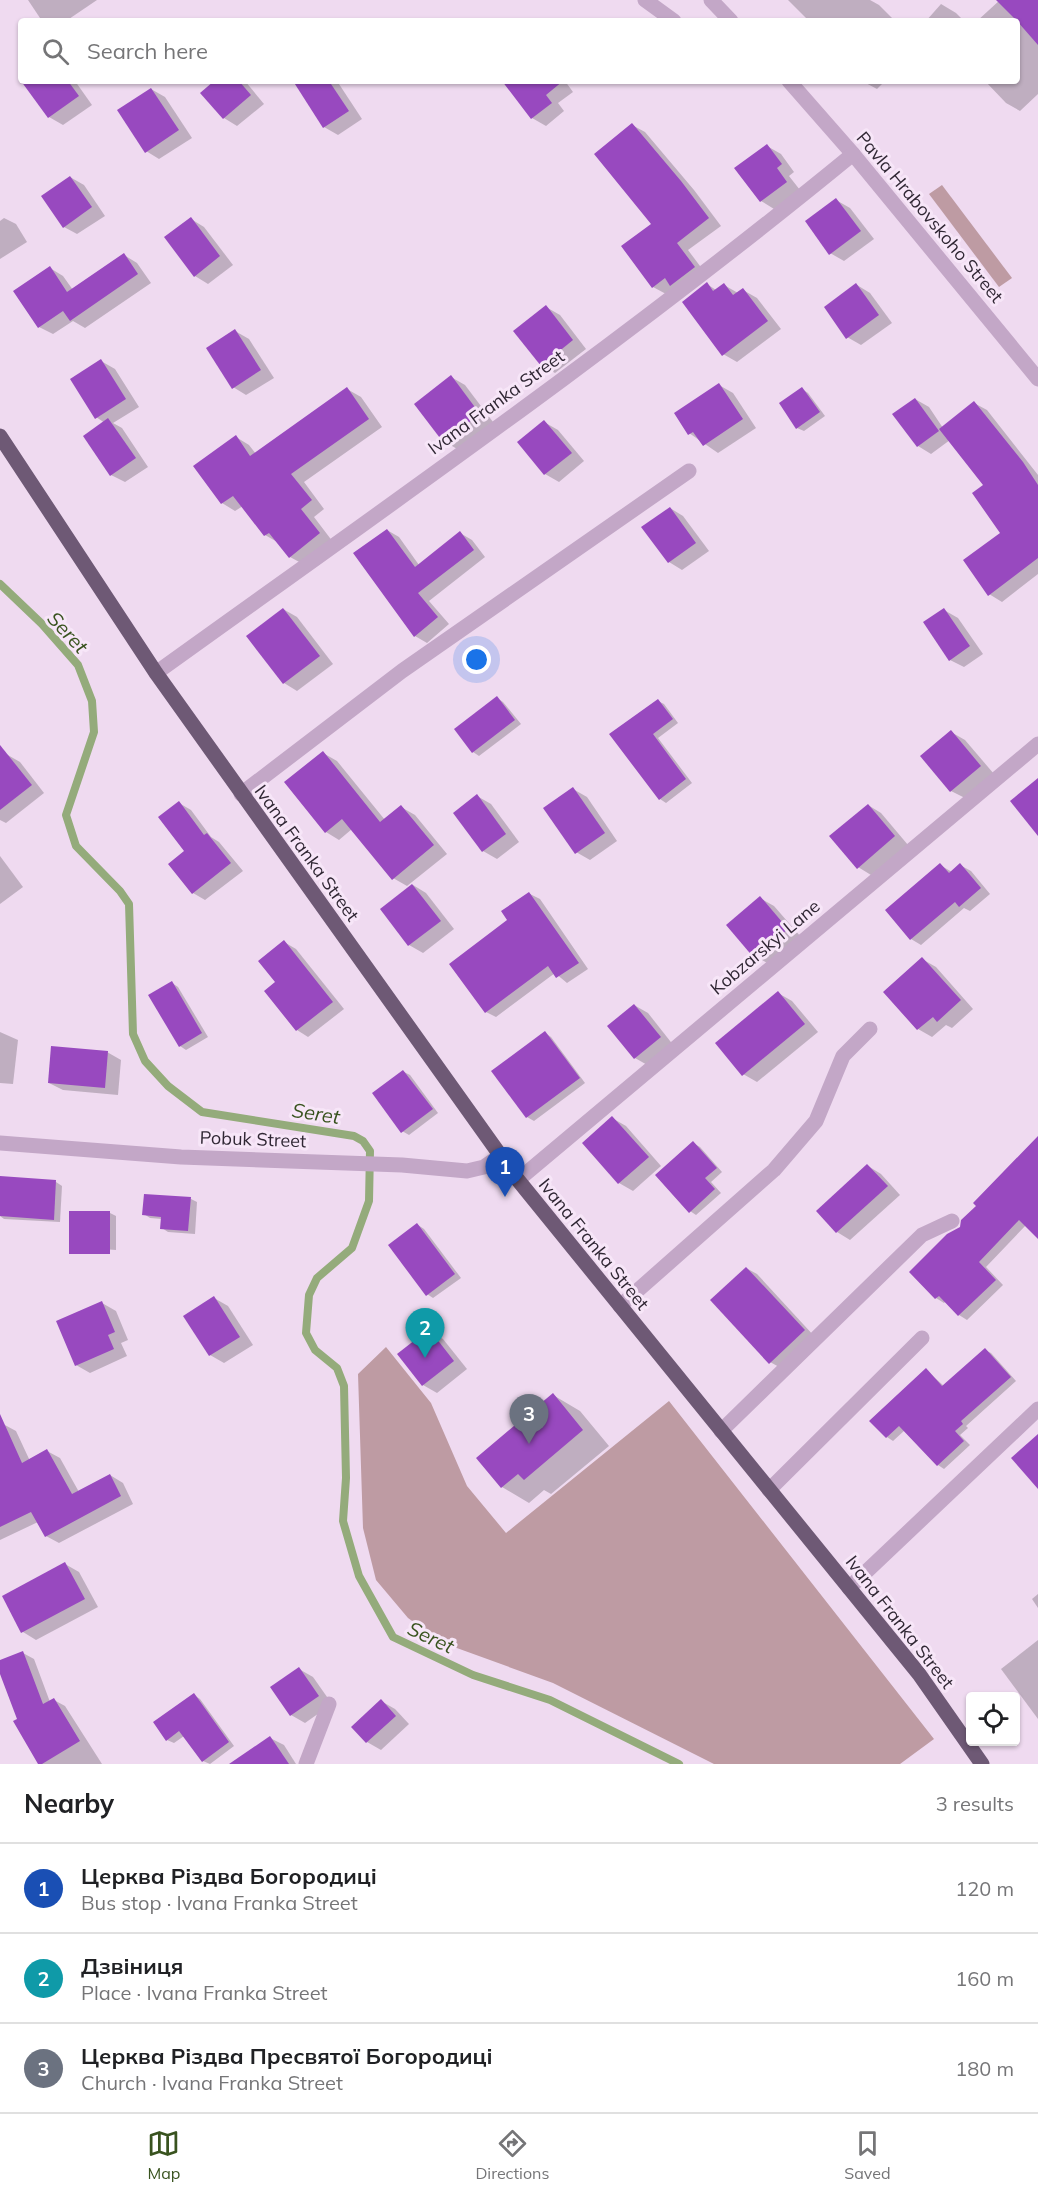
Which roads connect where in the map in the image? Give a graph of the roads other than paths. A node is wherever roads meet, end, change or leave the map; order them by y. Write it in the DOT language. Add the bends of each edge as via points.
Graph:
graph roads {
  1 [pos="645,0"];
  2 [pos="711,0"];
  3 [pos="670,18"];
  4 [pos="728,18"];
  5 [pos="792,84"];
  6 [pos="853,154"];
  7 [pos="1038,379"];
  8 [pos="0,436"];
  9 [pos="688,471"];
  10 [pos="156,673"];
  11 [pos="1038,744"];
  12 [pos="241,794"];
  13 [pos="870,1029"];
  14 [pos="0,1143"];
  15 [pos="500,1156"];
  16 [pos="518,1180"];
  17 [pos="952,1221"];
  18 [pos="620,1306"];
  19 [pos="922,1338"];
  20 [pos="1038,1409"];
  21 [pos="721,1431"];
  22 [pos="768,1490"];
  23 [pos="849,1588"];
  24 [pos="329,1704"];
  25 [pos="306,1764"];
  26 [pos="982,1764"];
  1 -- 3 [label="street"];
  2 -- 4 [label="street"];
  5 -- 6 [label="street, Pavla Hrabovskoho Street"];
  6 -- 7 [label="street, Pavla Hrabovskoho Street"];
  6 -- 10 [label="street, Ivana Franka Street" via="734,250 481,439"];
  8 -- 10 [label="main road, Ivana Franka Street"];
  9 -- 12 [label="street" via="402,671"];
  10 -- 12 [label="main road, Ivana Franka Street"];
  11 -- 16 [label="street, Kobzarskyi Lane"];
  12 -- 15 [label="main road, Ivana Franka Street"];
  13 -- 18 [label="street" via="843,1056 816,1121 774,1170"];
  14 -- 15 [label="street, Pobuk Street" via="467,1171 484,1167"];
  15 -- 16 [label="main road, Ivana Franka Street"];
  16 -- 18 [label="main road, Ivana Franka Street"];
  17 -- 21 [label="street" via="922,1235"];
  18 -- 21 [label="main road, Ivana Franka Street"];
  19 -- 22 [label="street"];
  20 -- 23 [label="street"];
  21 -- 22 [label="main road, Ivana Franka Street"];
  22 -- 23 [label="main road, Ivana Franka Street"];
  23 -- 26 [label="main road, Ivana Franka Street" via="919,1674"];
  24 -- 25 [label="street"];
}
